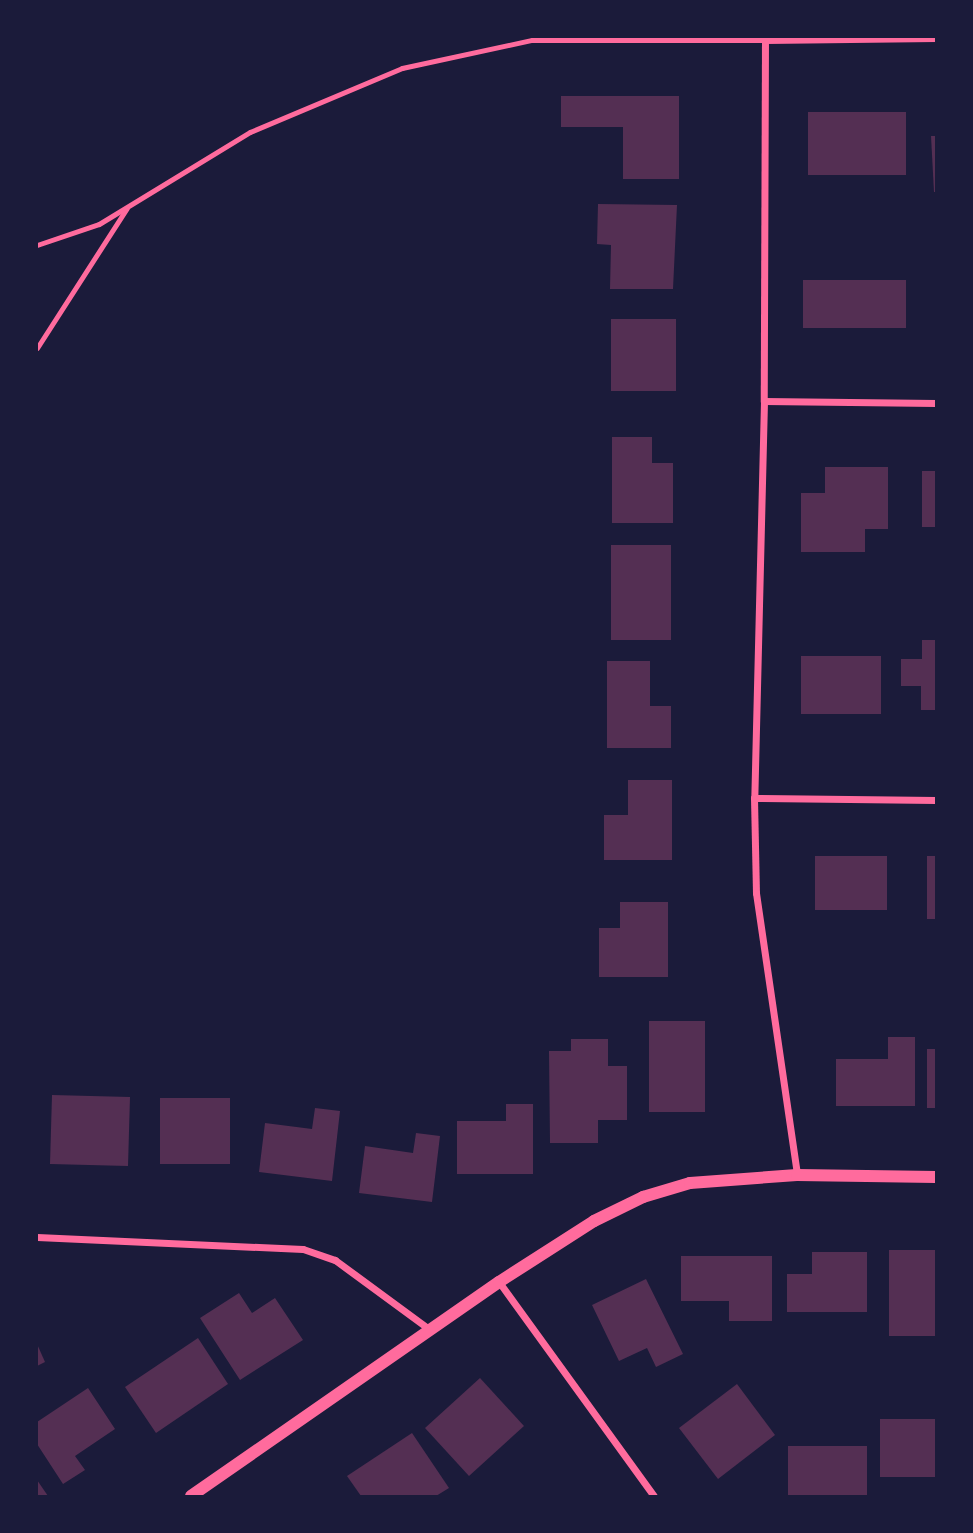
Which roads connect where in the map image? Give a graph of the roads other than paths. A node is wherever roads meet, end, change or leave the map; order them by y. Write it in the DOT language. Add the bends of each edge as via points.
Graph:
graph roads {
  1 [pos="765,38"];
  2 [pos="936,38"];
  3 [pos="128,205"];
  4 [pos="37,245"];
  5 [pos="37,348"];
  6 [pos="764,401"];
  7 [pos="936,403"];
  8 [pos="754,799"];
  9 [pos="936,800"];
  10 [pos="797,1175"];
  11 [pos="936,1177"];
  12 [pos="37,1237"];
  13 [pos="499,1282"];
  14 [pos="429,1329"];
  15 [pos="191,1496"];
  16 [pos="654,1496"];
  1 -- 2 [label="street"];
  1 -- 3 [label="lane" via="532,40 402,68 250,132"];
  1 -- 6 [label="street"];
  3 -- 4 [label="lane" via="99,224"];
  3 -- 5 [label="lane"];
  6 -- 7 [label="street"];
  6 -- 8 [label="street"];
  8 -- 9 [label="street"];
  8 -- 10 [label="street" via="756,893"];
  10 -- 11 [label="street"];
  10 -- 13 [label="street" via="690,1183 643,1197 594,1221"];
  12 -- 14 [label="street" via="303,1249 335,1260"];
  13 -- 14 [label="street"];
  13 -- 16 [label="street"];
  14 -- 15 [label="street"];
}
